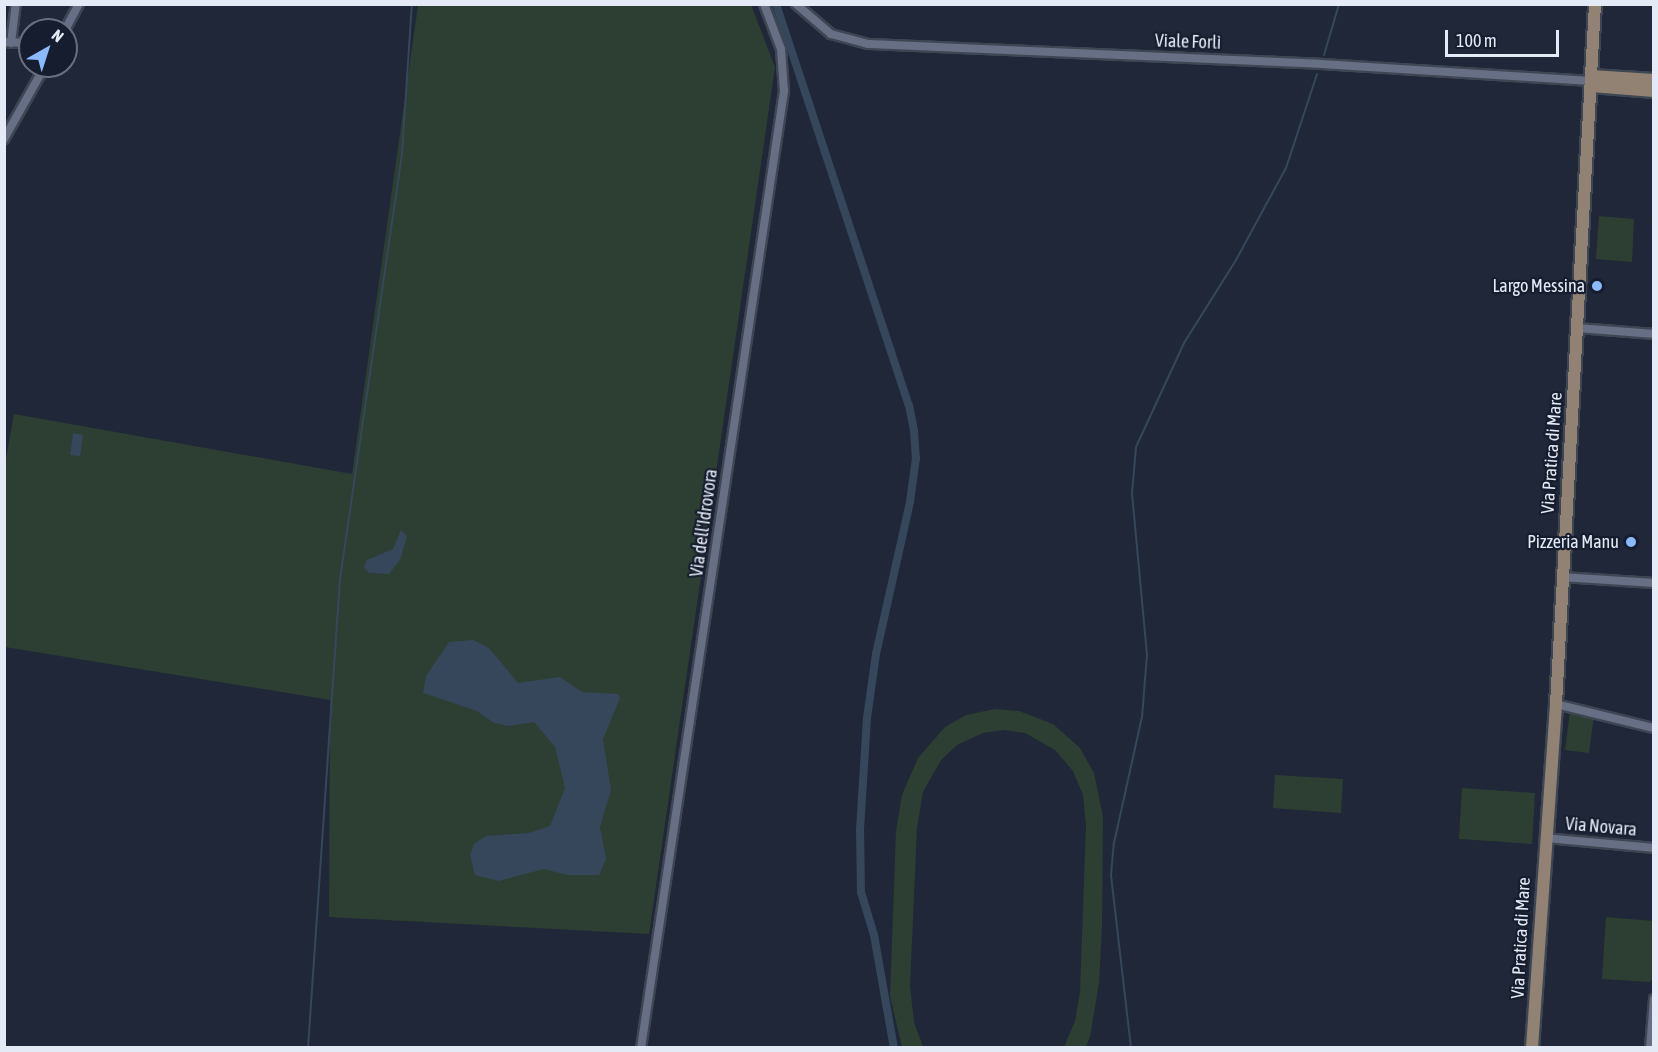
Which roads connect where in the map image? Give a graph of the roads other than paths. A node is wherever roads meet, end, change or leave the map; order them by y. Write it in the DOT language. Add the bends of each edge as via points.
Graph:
graph roads {
  1 [pos="16,4"];
  2 [pos="79,4"];
  3 [pos="764,4"];
  4 [pos="796,4"];
  5 [pos="1595,4"];
  6 [pos="71,18"];
  7 [pos="8,42"];
  8 [pos="38,78"];
  9 [pos="1653,80"];
  10 [pos="1591,81"];
  11 [pos="1653,91"];
  12 [pos="4,139"];
  13 [pos="1578,328"];
  14 [pos="1653,334"];
  15 [pos="1562,577"];
  16 [pos="1653,583"];
  17 [pos="1556,704"];
  18 [pos="1653,728"];
  19 [pos="1545,838"];
  20 [pos="1653,848"];
  21 [pos="1653,999"];
  22 [pos="641,1047"];
  23 [pos="1532,1047"];
  24 [pos="1650,1047"];
  1 -- 7 [label="street"];
  2 -- 6 [label="street"];
  3 -- 22 [label="street, Via dell'Idrovora" via="781,49 783,91"];
  4 -- 10 [label="street, Viale Forlì" via="831,33 868,44 1321,64"];
  5 -- 10 [label="street, Via Pratica di Mare"];
  8 -- 12 [label="street"];
  9 -- 10 [label="street"];
  10 -- 11 [label="street"];
  10 -- 13 [label="street, Via Pratica di Mare"];
  13 -- 14 [label="street"];
  13 -- 15 [label="street, Via Pratica di Mare"];
  15 -- 16 [label="street"];
  15 -- 17 [label="street, Via Pratica di Mare"];
  17 -- 18 [label="street"];
  17 -- 19 [label="street, Via Pratica di Mare"];
  19 -- 20 [label="street, Via Novara"];
  19 -- 23 [label="street, Via Pratica di Mare"];
  21 -- 24 [label="street"];
}
